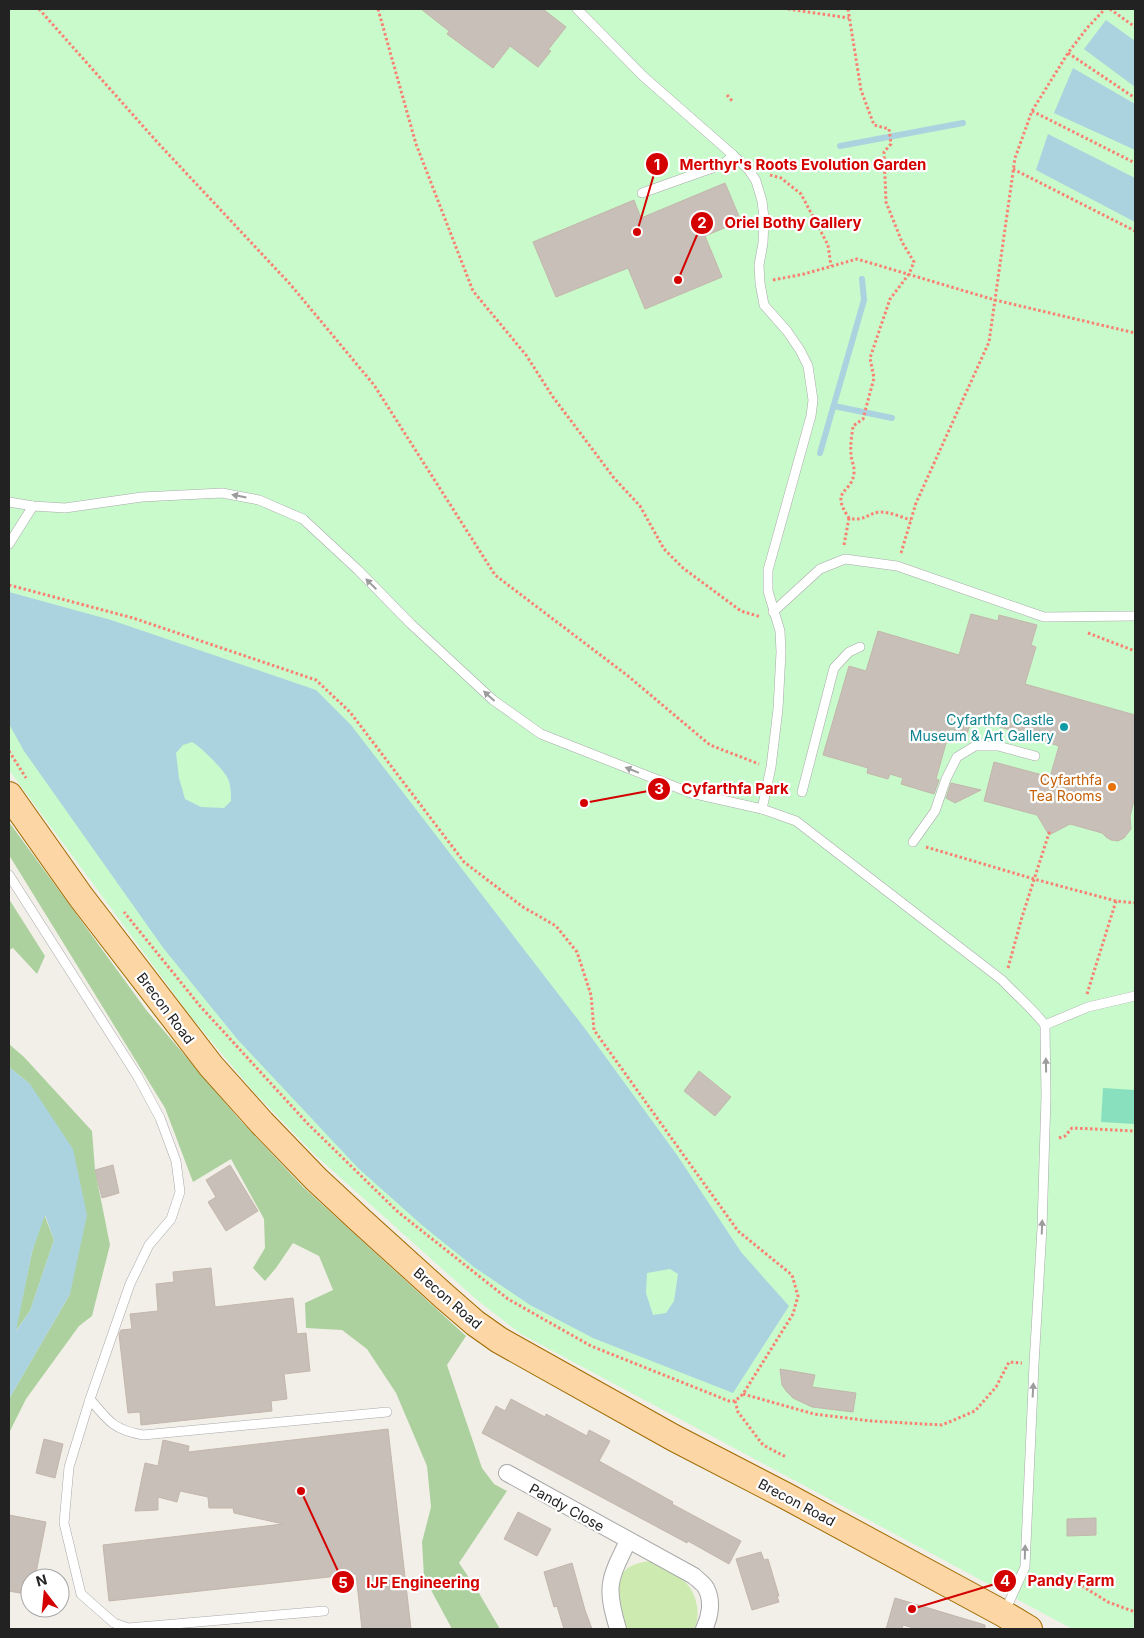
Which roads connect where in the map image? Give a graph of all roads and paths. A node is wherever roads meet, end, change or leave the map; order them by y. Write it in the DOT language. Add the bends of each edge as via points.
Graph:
graph roads {
  1 [pos="40,9"];
  2 [pos="378,9"];
  3 [pos="577,9"];
  4 [pos="788,9"];
  5 [pos="848,9"];
  6 [pos="1105,9"];
  7 [pos="1110,9"];
  8 [pos="849,18"];
  9 [pos="1135,27"];
  10 [pos="1068,53"];
  11 [pos="726,95"];
  12 [pos="1135,98"];
  13 [pos="733,102"];
  14 [pos="1032,111"];
  15 [pos="733,155"];
  16 [pos="1135,162"];
  17 [pos="1014,169"];
  18 [pos="768,175"];
  19 [pos="642,193"];
  20 [pos="834,222"];
  21 [pos="816,223"];
  22 [pos="812,226"];
  23 [pos="1135,231"];
  24 [pos="831,266"];
  25 [pos="909,274"];
  26 [pos="768,282"];
  27 [pos="995,300"];
  28 [pos="1135,333"];
  29 [pos="9,502"];
  30 [pos="33,506"];
  31 [pos="849,518"];
  32 [pos="911,520"];
  33 [pos="9,544"];
  34 [pos="845,559"];
  35 [pos="897,566"];
  36 [pos="9,585"];
  37 [pos="773,612"];
  38 [pos="1135,616"];
  39 [pos="762,617"];
  40 [pos="1086,632"];
  41 [pos="860,648"];
  42 [pos="1135,651"];
  43 [pos="9,751"];
  44 [pos="1035,756"];
  45 [pos="762,765"];
  46 [pos="20,790"];
  47 [pos="802,792"];
  48 [pos="762,809"];
  49 [pos="1050,830"];
  50 [pos="913,842"];
  51 [pos="9,875"];
  52 [pos="1034,880"];
  53 [pos="1116,901"];
  54 [pos="1135,903"];
  55 [pos="119,906"];
  56 [pos="1002,980"];
  57 [pos="1135,996"];
  58 [pos="1088,1006"];
  59 [pos="1045,1025"];
  60 [pos="1135,1131"];
  61 [pos="1044,1139"];
  62 [pos="1034,1364"];
  63 [pos="743,1394"];
  64 [pos="90,1400"];
  65 [pos="735,1401"];
  66 [pos="388,1412"];
  67 [pos="786,1457"];
  68 [pos="507,1473"];
  69 [pos="628,1540"];
  70 [pos="1069,1578"];
  71 [pos="324,1611"];
  72 [pos="1135,1612"];
  73 [pos="1004,1614"];
  74 [pos="618,1629"];
  75 [pos="704,1629"];
  76 [pos="1029,1629"];
  1 -- 45 [label="path" via="158,143 290,284 374,385 496,575 628,676 710,745"];
  2 -- 39 [label="path" via="416,144 473,291 526,355 614,478 640,506 664,549 683,568 741,611"];
  3 -- 15 [label="lane" via="643,76"];
  4 -- 8 [label="path"];
  5 -- 8 [label="path"];
  6 -- 10 [label="path"];
  7 -- 9 [label="path"];
  8 -- 25 [label="path" via="861,90 874,125 889,129 891,144 884,152 886,202 914,262"];
  10 -- 12 [label="path"];
  10 -- 14 [label="path"];
  11 -- 13 [label="path"];
  14 -- 16 [label="path"];
  14 -- 17 [label="path"];
  15 -- 19 [label="lane" via="718,166"];
  15 -- 37 [label="lane" via="756,181 762,201 763,243 759,265 764,305 800,350 808,366 813,400 768,570"];
  17 -- 23 [label="path"];
  17 -- 27 [label="path"];
  18 -- 21 [label="path" via="781,178 801,194"];
  20 -- 21 [label="path" via="830,216"];
  21 -- 22 [label="path"];
  21 -- 24 [label="path" via="828,245"];
  24 -- 25 [label="path" via="857,259"];
  24 -- 26 [label="path"];
  25 -- 27 [label="path"];
  25 -- 31 [label="path" via="890,299 870,358 874,378 867,406 863,419 853,426 850,453 855,472 841,498 842,508"];
  27 -- 28 [label="path"];
  27 -- 32 [label="path" via="989,342"];
  29 -- 30 [label="lane"];
  30 -- 33 [label="lane"];
  48 -- 30 [label="lane, one-way" via="691,794 541,734 493,700 303,519 259,500 222,492 142,496 65,508"];
  31 -- 32 [label="path" via="864,519 878,512"];
  31 -- 34 [label="path" via="844,540"];
  32 -- 35 [label="path"];
  34 -- 35 [label="lane"];
  34 -- 37 [label="lane" via="820,569"];
  35 -- 38 [label="lane" via="1044,616"];
  36 -- 63 [label="path" via="133,618 316,680 350,712 464,862 523,907 556,926 577,952 591,996 594,1030 738,1231 792,1275 798,1296 793,1314"];
  37 -- 48 [label="lane" via="780,631 781,662 772,757"];
  40 -- 42 [label="path"];
  41 -- 47 [label="lane" via="849,652 834,668"];
  43 -- 46 [label="path"];
  44 -- 50 [label="lane" via="998,746 975,746 957,757 935,811"];
  46 -- 73 [label="main road, Brecon Road" via="82,897 210,1066 316,1179 475,1323 499,1340 674,1438"];
  48 -- 56 [label="lane" via="796,821"];
  49 -- 52 [label="path"];
  50 -- 52 [label="path"];
  51 -- 64 [label="lane" via="138,1077 160,1118 176,1161 180,1192 171,1219 149,1245 130,1284"];
  52 -- 53 [label="path"];
  52 -- 56 [label="path" via="1008,971"];
  53 -- 54 [label="path"];
  53 -- 58 [label="path" via="1086,998"];
  55 -- 65 [label="path" via="200,1006 295,1110 398,1212 508,1299 590,1346 729,1402"];
  56 -- 59 [label="lane"];
  57 -- 58 [label="lane"];
  58 -- 59 [label="lane"];
  61 -- 59 [label="lane, one-way"];
  60 -- 61 [label="path" via="1072,1128 1065,1136"];
  62 -- 61 [label="lane, one-way"];
  62 -- 63 [label="path" via="1008,1362 996,1388 974,1411 942,1425 871,1422 814,1414"];
  73 -- 62 [label="lane, one-way" via="1025,1567"];
  63 -- 65 [label="path"];
  64 -- 66 [label="lane" via="107,1420 126,1432 143,1436"];
  64 -- 71 [label="lane" via="69,1467 64,1523 81,1594 114,1623 128,1628"];
  65 -- 67 [label="path" via="738,1412 763,1445"];
  68 -- 69 [label="street, Pandy Close"];
  69 -- 74 [label="street" via="614,1568 609,1588"];
  69 -- 75 [label="street, Pandy Close" via="694,1576 706,1588 711,1605"];
  70 -- 72 [label="path" via="1108,1602"];
  73 -- 76 [label="main road, Brecon Road"];
}
